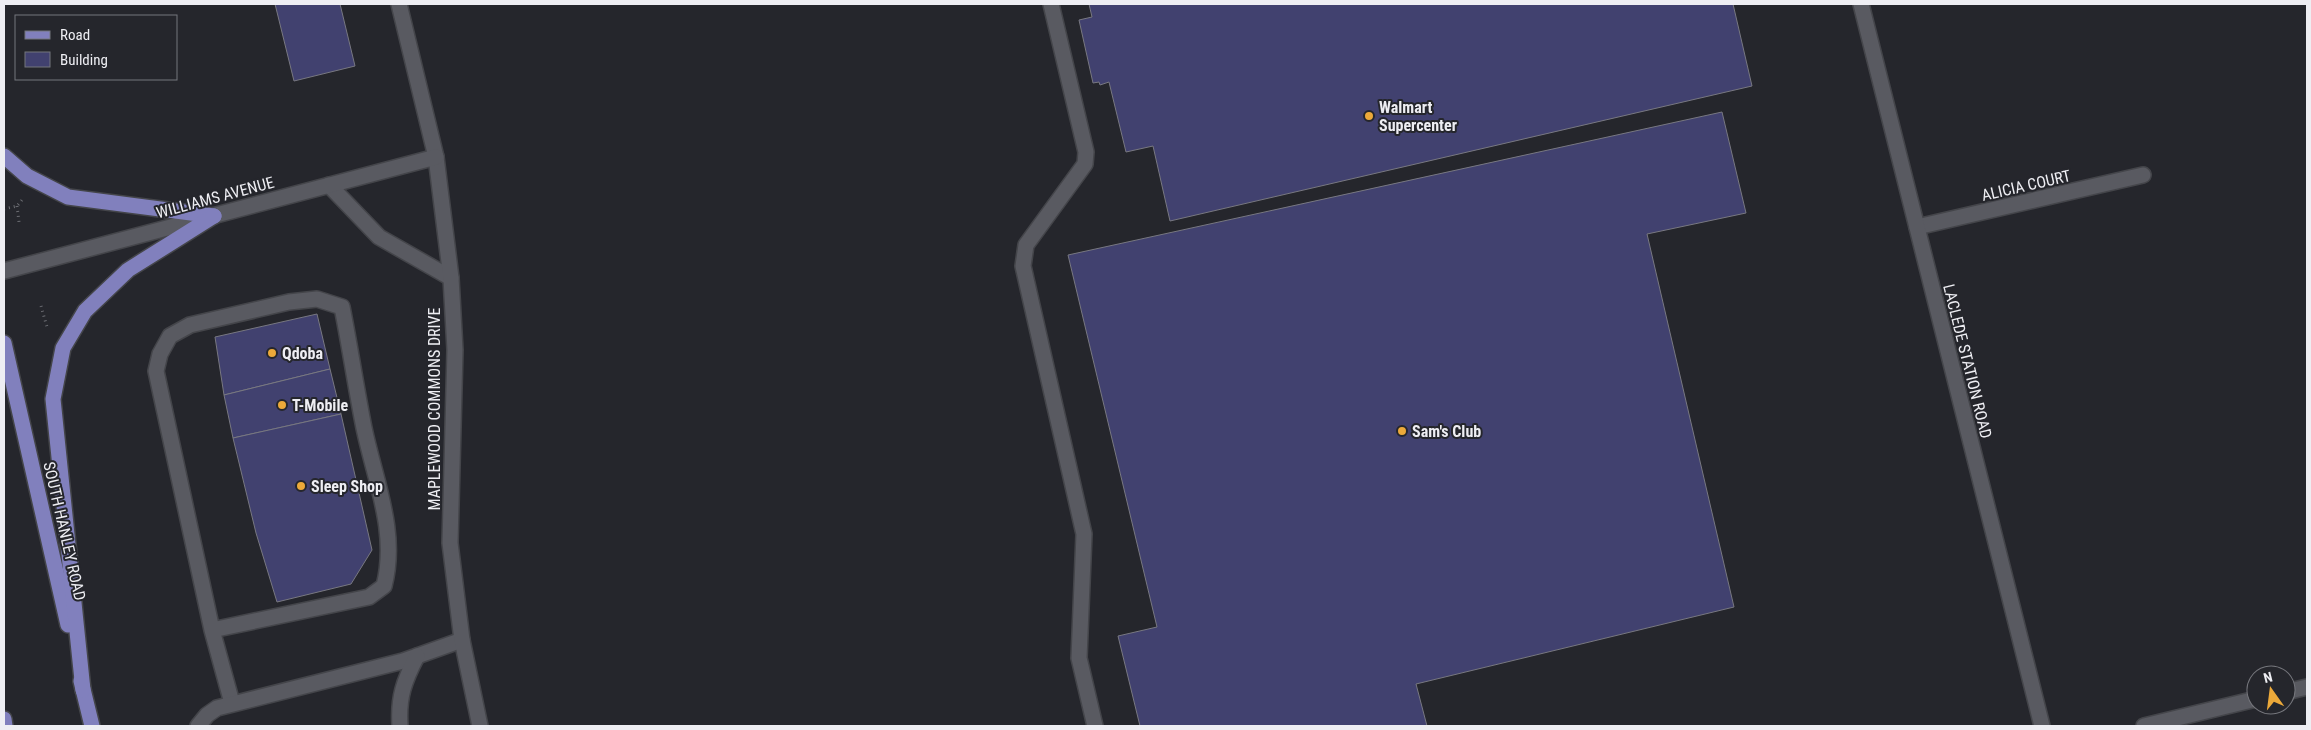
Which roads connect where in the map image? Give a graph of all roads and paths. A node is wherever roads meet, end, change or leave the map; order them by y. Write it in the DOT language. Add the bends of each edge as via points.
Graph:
graph roads {
  1 [pos="399,4"];
  2 [pos="1051,4"];
  3 [pos="1861,4"];
  4 [pos="4,156"];
  5 [pos="436,157"];
  6 [pos="2143,176"];
  7 [pos="329,185"];
  8 [pos="25,196"];
  9 [pos="18,206"];
  10 [pos="4,209"];
  11 [pos="214,216"];
  12 [pos="19,222"];
  13 [pos="1917,227"];
  14 [pos="4,271"];
  15 [pos="450,278"];
  16 [pos="41,306"];
  17 [pos="50,333"];
  18 [pos="4,343"];
  19 [pos="212,630"];
  20 [pos="462,640"];
  21 [pos="417,656"];
  22 [pos="83,690"];
  23 [pos="2246,701"];
  24 [pos="232,703"];
  25 [pos="4,720"];
  26 [pos="6,726"];
  27 [pos="92,726"];
  28 [pos="198,726"];
  29 [pos="400,726"];
  30 [pos="480,726"];
  31 [pos="1095,726"];
  32 [pos="2042,726"];
  33 [pos="2144,726"];
  1 -- 5 [label="street, MAPLEWOOD COMMONS DRIVE"];
  2 -- 31 [label="street" via="1086,152 1085,164 1026,245 1023,266 1084,534 1078,658"];
  3 -- 13 [label="street, LACLEDE STATION ROAD"];
  4 -- 11 [label="main road" via="27,176 68,197"];
  5 -- 7 [label="street, WILLIAMS AVENUE"];
  5 -- 15 [label="street, MAPLEWOOD COMMONS DRIVE"];
  6 -- 13 [label="street, ALICIA COURT"];
  7 -- 11 [label="street, WILLIAMS AVENUE"];
  7 -- 15 [label="street" via="379,237"];
  8 -- 9 [label="path"];
  9 -- 10 [label="path"];
  9 -- 12 [label="path"];
  11 -- 14 [label="street, WILLIAMS AVENUE"];
  11 -- 22 [label="main road" via="128,270 85,310 63,348 53,399"];
  13 -- 32 [label="street, LACLEDE STATION ROAD"];
  15 -- 20 [label="street, MAPLEWOOD COMMONS DRIVE" via="455,350 450,543"];
  16 -- 17 [label="path" via="43,320"];
  18 -- 22 [label="main road, SOUTH HANLEY ROAD"];
  19 -- 19 [label="street" via="156,372 160,354 170,336 190,325 289,302 317,299 342,307 364,430 388,530 389,568 384,586 369,597"];
  19 -- 24 [label="street"];
  20 -- 21 [label="street"];
  20 -- 30 [label="street, MAPLEWOOD COMMONS DRIVE"];
  21 -- 24 [label="street"];
  21 -- 29 [label="street" via="403,684"];
  22 -- 27 [label="main road, SOUTH HANLEY ROAD"];
  23 -- 33 [label="street"];
  24 -- 28 [label="street" via="217,708"];
  25 -- 26 [label="main road"];
}
